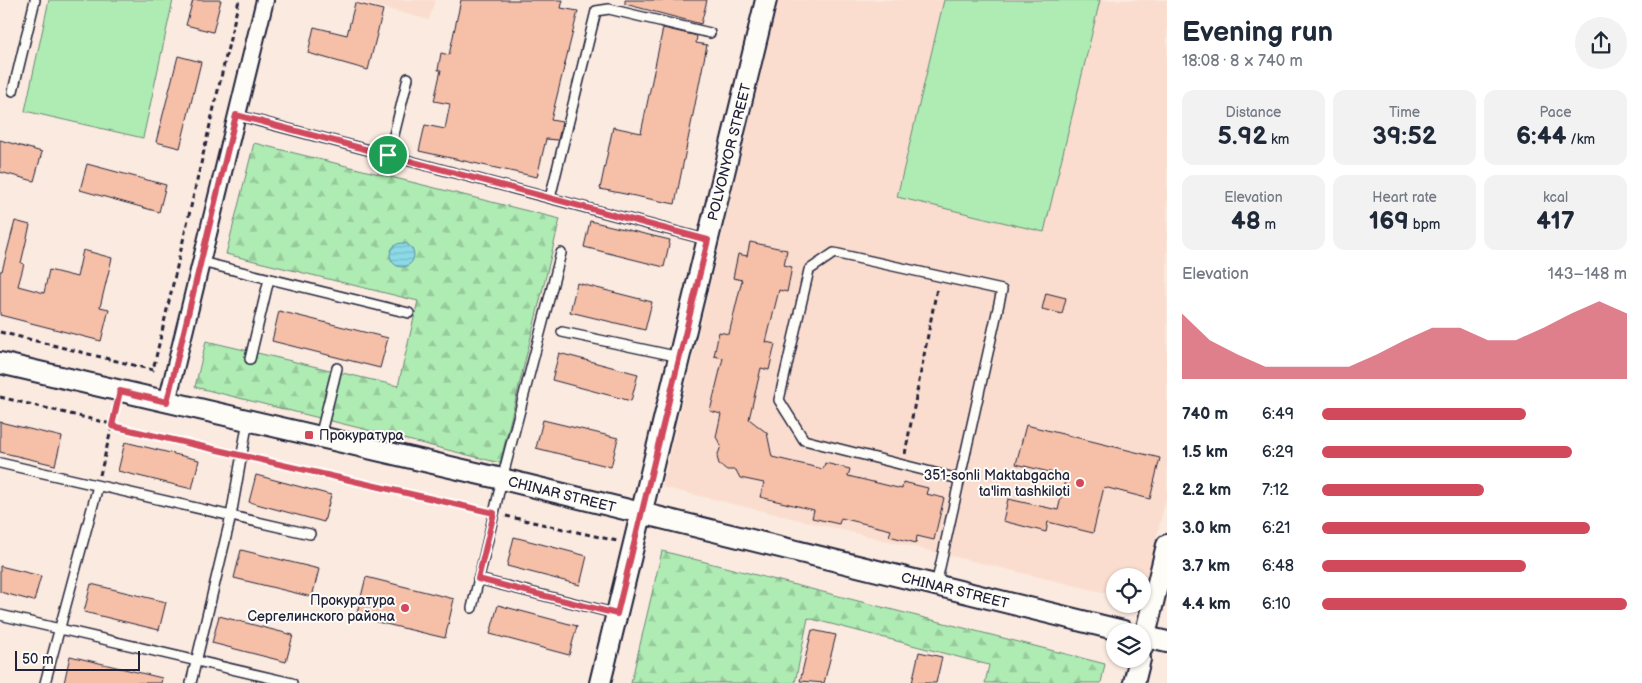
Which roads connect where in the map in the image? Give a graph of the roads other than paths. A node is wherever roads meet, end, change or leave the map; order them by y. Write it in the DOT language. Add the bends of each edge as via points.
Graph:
graph roads {
  1 [pos="34,0"];
  2 [pos="265,0"];
  3 [pos="766,0"];
  4 [pos="710,33"];
  5 [pos="408,78"];
  6 [pos="13,91"];
  7 [pos="236,115"];
  8 [pos="388,155"];
  9 [pos="550,198"];
  10 [pos="708,240"];
  11 [pos="561,254"];
  12 [pos="201,262"];
  13 [pos="269,279"];
  14 [pos="409,313"];
  15 [pos="562,332"];
  16 [pos="680,357"];
  17 [pos="250,359"];
  18 [pos="0,363"];
  19 [pos="337,368"];
  20 [pos="167,402"];
  21 [pos="248,420"];
  22 [pos="320,437"];
  23 [pos="0,463"];
  24 [pos="502,479"];
  25 [pos="959,479"];
  26 [pos="98,486"];
  27 [pos="642,514"];
  28 [pos="231,516"];
  29 [pos="310,534"];
  30 [pos="1167,545"];
  31 [pos="478,579"];
  32 [pos="936,586"];
  33 [pos="472,608"];
  34 [pos="617,614"];
  35 [pos="0,616"];
  36 [pos="1147,623"];
  37 [pos="1106,627"];
  38 [pos="60,631"];
  39 [pos="1151,641"];
  40 [pos="1167,642"];
  41 [pos="196,662"];
  42 [pos="1138,668"];
  43 [pos="45,683"];
  44 [pos="191,683"];
  45 [pos="292,683"];
  46 [pos="600,683"];
  47 [pos="1134,683"];
  1 -- 6 [label="lane"];
  2 -- 7 [label="street"];
  3 -- 10 [label="street, POLVONYOR STREET"];
  4 -- 9 [label="lane" via="609,8 596,11"];
  5 -- 8 [label="lane"];
  7 -- 8 [label="lane"];
  7 -- 12 [label="street"];
  8 -- 9 [label="lane"];
  9 -- 10 [label="lane"];
  10 -- 16 [label="street, POLVONYOR STREET"];
  11 -- 24 [label="lane"];
  12 -- 13 [label="lane"];
  12 -- 20 [label="street"];
  13 -- 14 [label="lane"];
  13 -- 17 [label="lane"];
  15 -- 16 [label="lane"];
  16 -- 27 [label="street, POLVONYOR STREET"];
  18 -- 20 [label="street, CHINAR STREET"];
  19 -- 22 [label="lane"];
  20 -- 21 [label="street, CHINAR STREET"];
  21 -- 22 [label="street, CHINAR STREET"];
  21 -- 28 [label="lane"];
  22 -- 24 [label="street, CHINAR STREET"];
  23 -- 26 [label="lane"];
  24 -- 27 [label="street, CHINAR STREET"];
  24 -- 31 [label="lane"];
  25 -- 25 [label="lane" via="804,440 779,400 809,270 834,253 1002,290"];
  25 -- 32 [label="lane"];
  26 -- 28 [label="lane"];
  26 -- 38 [label="lane"];
  27 -- 32 [label="street, CHINAR STREET"];
  27 -- 34 [label="street, POLVONYOR STREET"];
  28 -- 29 [label="lane"];
  28 -- 41 [label="lane"];
  30 -- 36 [label="street"];
  31 -- 33 [label="lane"];
  31 -- 34 [label="lane"];
  32 -- 37 [label="street, CHINAR STREET"];
  34 -- 46 [label="street, POLVONYOR STREET"];
  35 -- 38 [label="lane"];
  38 -- 41 [label="lane"];
  38 -- 43 [label="lane"];
  39 -- 40 [label="street"];
  41 -- 44 [label="lane"];
  41 -- 45 [label="lane"];
  42 -- 47 [label="street"];
}
